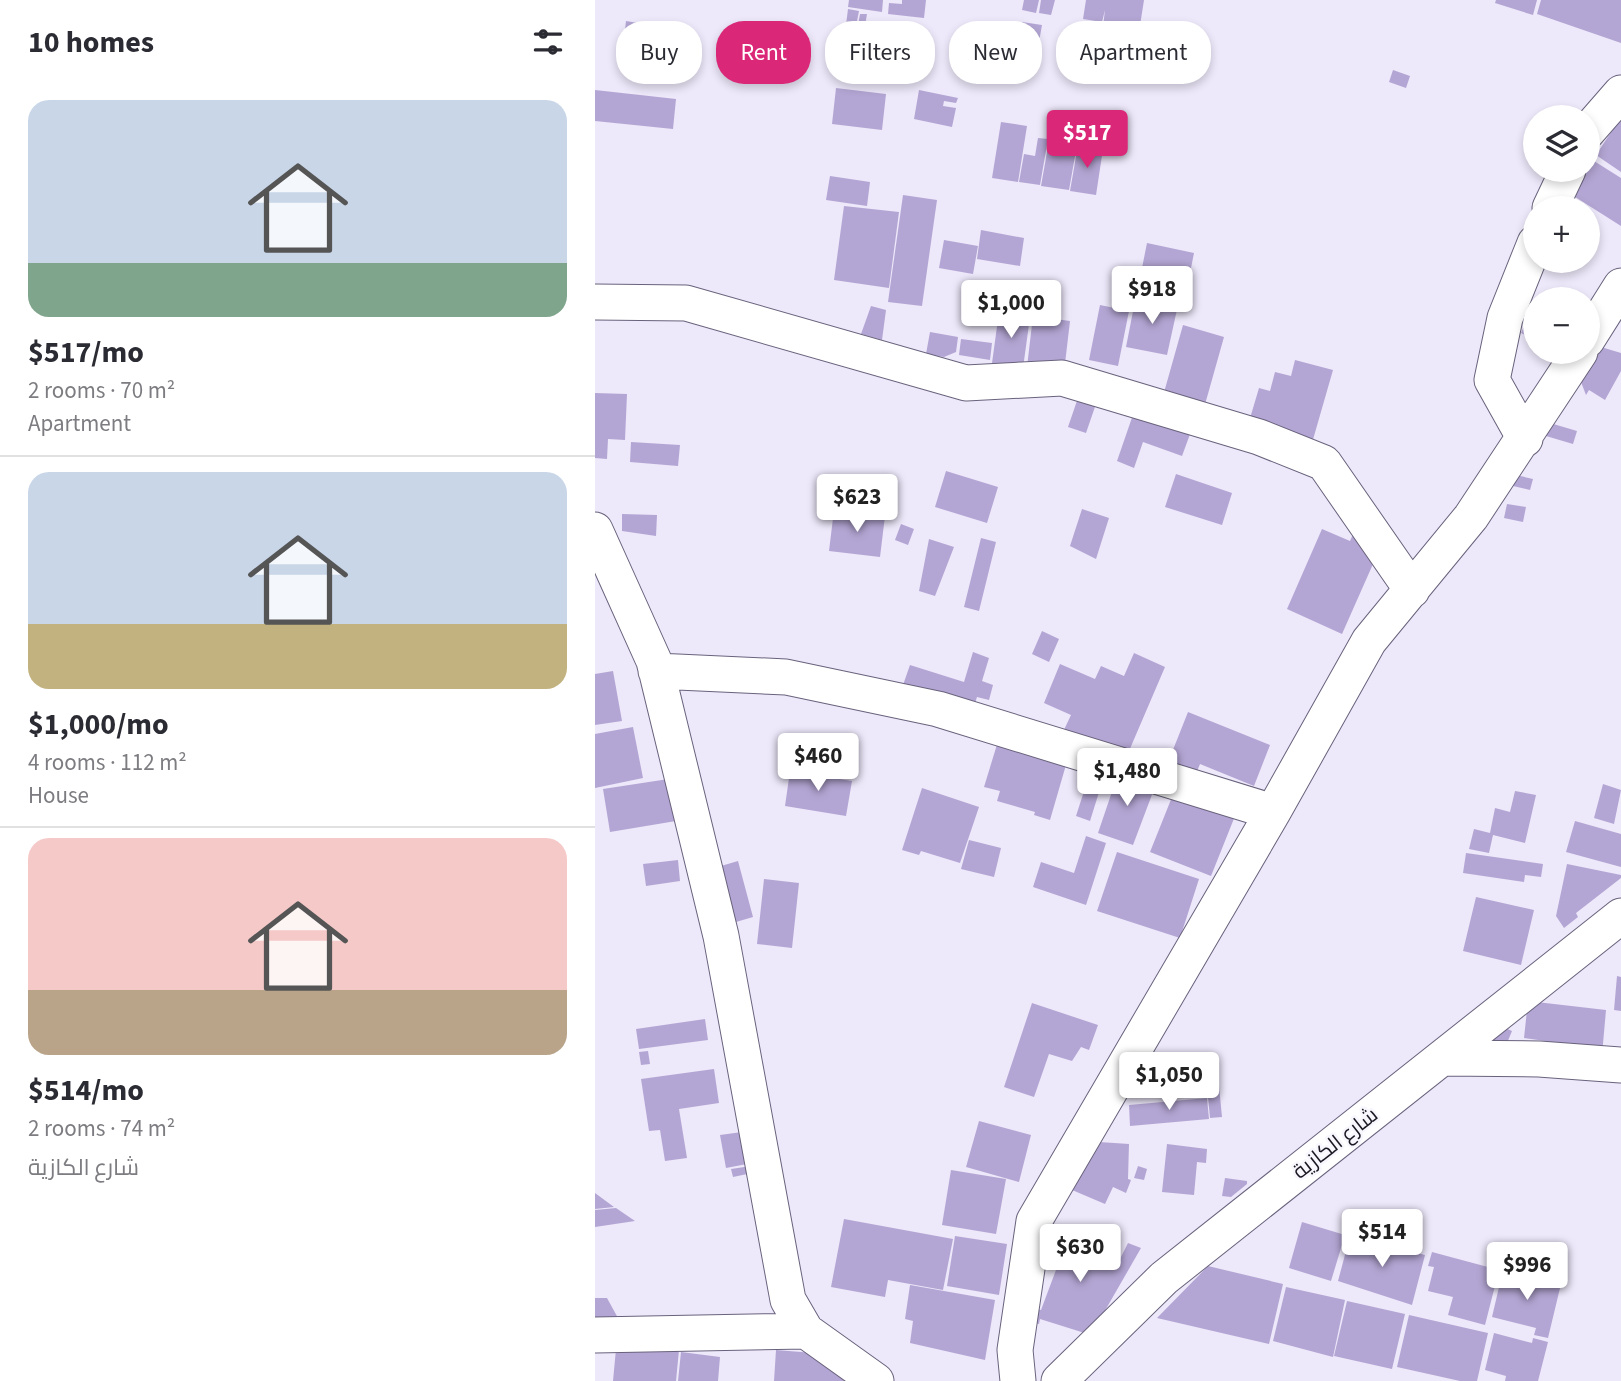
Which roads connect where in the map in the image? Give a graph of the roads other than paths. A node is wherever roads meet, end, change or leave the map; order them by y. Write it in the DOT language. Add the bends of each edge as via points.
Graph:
graph roads {
  1 [pos="1621,93"];
  2 [pos="1600,117"];
  3 [pos="1523,273"];
  4 [pos="1621,286"];
  5 [pos="595,302"];
  6 [pos="1600,319"];
  7 [pos="1572,364"];
  8 [pos="1525,439"];
  9 [pos="595,530"];
  10 [pos="1412,590"];
  11 [pos="656,671"];
  12 [pos="1273,813"];
  13 [pos="1621,916"];
  14 [pos="1442,1058"];
  15 [pos="1621,1065"];
  16 [pos="806,1331"];
  17 [pos="595,1335"];
  18 [pos="876,1381"];
  19 [pos="1018,1381"];
  20 [pos="1059,1381"];
  1 -- 2 [label="street"];
  3 -- 8 [label="street" via="1505,318 1492,380"];
  4 -- 6 [label="street"];
  5 -- 10 [label="street" via="686,303 966,383 1062,379 1259,437 1324,463"];
  7 -- 8 [label="street"];
  8 -- 10 [label="street"];
  9 -- 11 [label="street"];
  10 -- 12 [label="street" via="1369,641"];
  11 -- 12 [label="street" via="786,677 938,709"];
  11 -- 16 [label="street" via="721,936 788,1300"];
  12 -- 19 [label="street" via="1034,1221 1014,1350"];
  13 -- 14 [label="street, شارع الكازية"];
  14 -- 15 [label="street"];
  14 -- 20 [label="street, شارع الكازية" via="1164,1278"];
  16 -- 17 [label="street"];
  16 -- 18 [label="street"];
}
